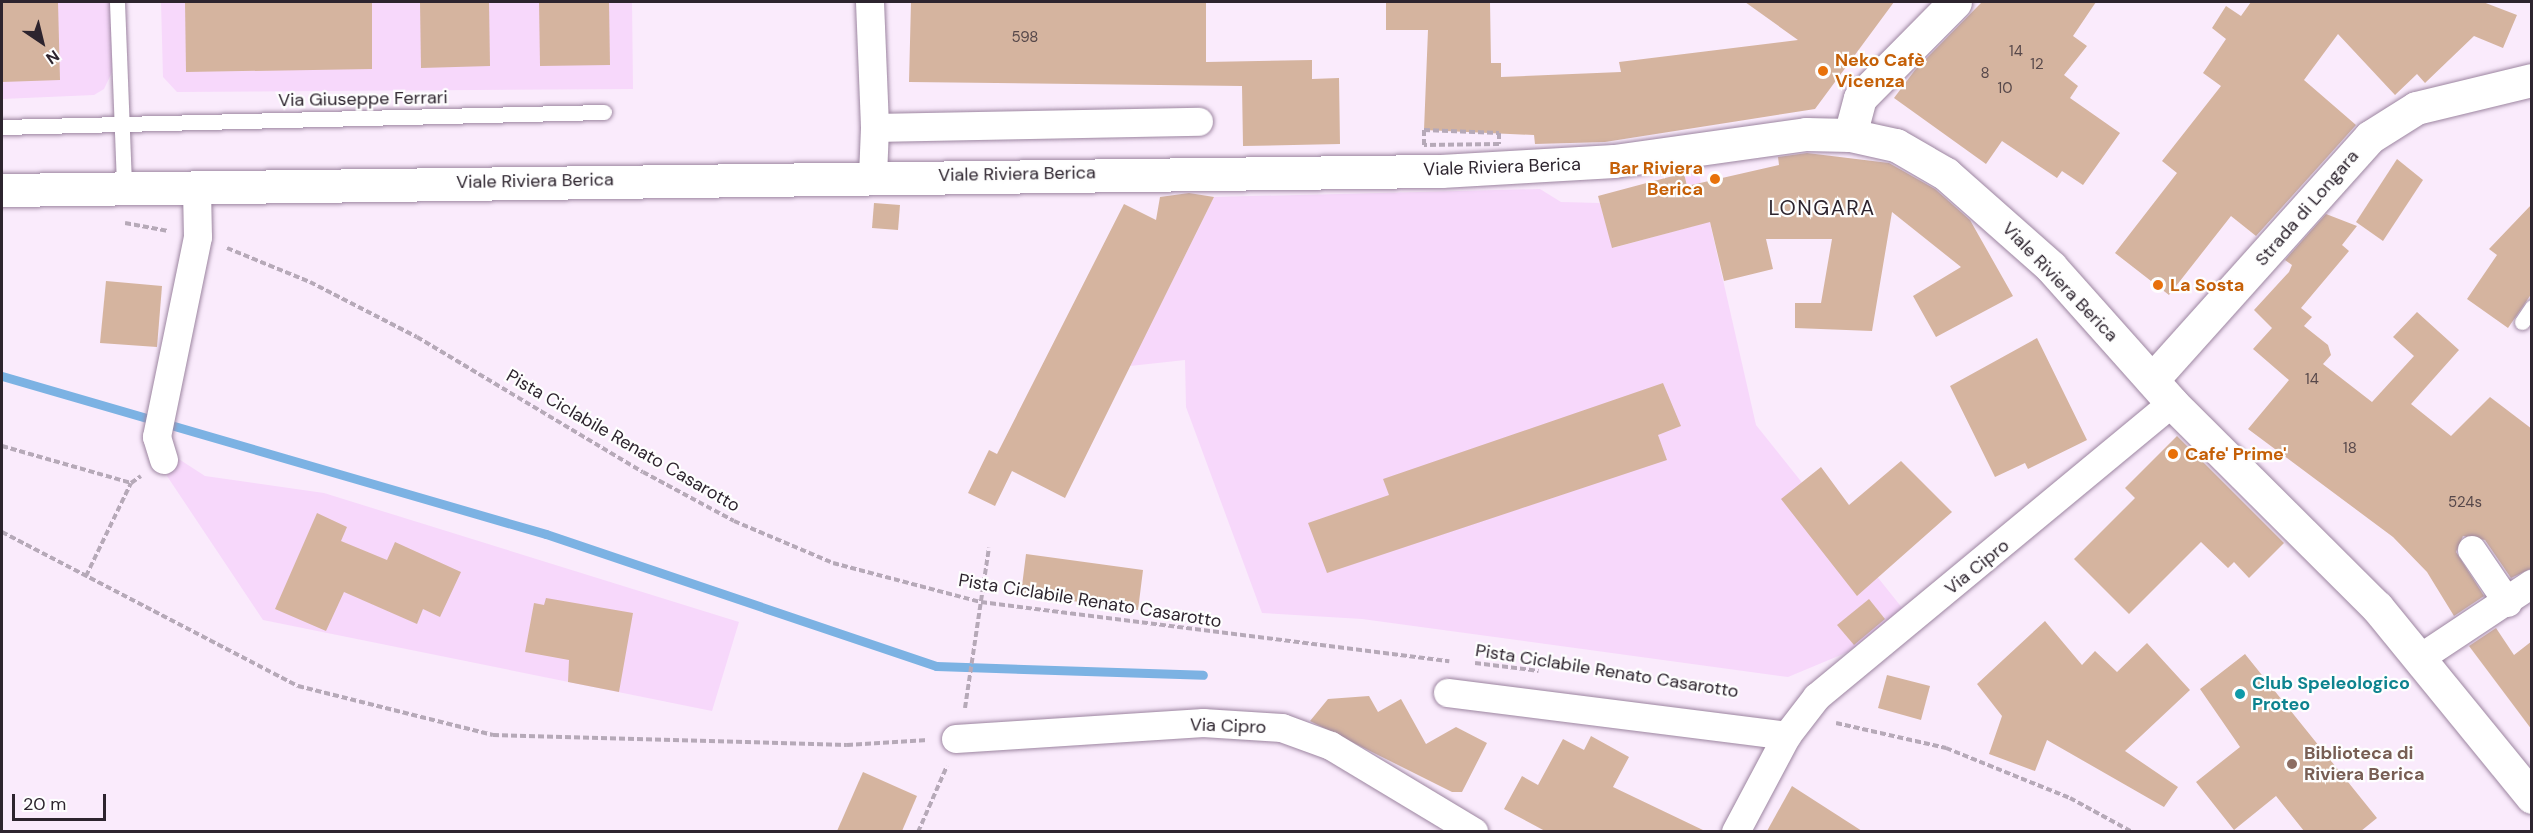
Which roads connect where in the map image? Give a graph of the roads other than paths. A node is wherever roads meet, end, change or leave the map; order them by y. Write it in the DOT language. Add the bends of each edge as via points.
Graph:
graph roads {
  1 [pos="117,2"];
  2 [pos="870,2"];
  3 [pos="1955,2"];
  4 [pos="2532,80"];
  5 [pos="604,112"];
  6 [pos="1199,122"];
  7 [pos="123,124"];
  8 [pos="2,127"];
  9 [pos="875,128"];
  10 [pos="1850,135"];
  11 [pos="873,176"];
  12 [pos="124,188"];
  13 [pos="197,188"];
  14 [pos="2,190"];
  15 [pos="2532,307"];
  16 [pos="2522,322"];
  17 [pos="2162,391"];
  18 [pos="160,448"];
  19 [pos="2472,550"];
  20 [pos="2532,584"];
  21 [pos="2508,603"];
  22 [pos="2419,659"];
  23 [pos="1448,693"];
  24 [pos="1787,736"];
  25 [pos="956,739"];
  26 [pos="2532,797"];
  27 [pos="1474,831"];
  28 [pos="1736,831"];
  1 -- 7 [label="lane"];
  2 -- 9 [label="street"];
  3 -- 10 [label="main road" via="1860,98"];
  4 -- 17 [label="main road, Strada di Longara" via="2416,108 2370,137"];
  5 -- 7 [label="lane, Via Giuseppe Ferrari"];
  6 -- 9 [label="street"];
  7 -- 8 [label="lane, Via Giuseppe Ferrari"];
  7 -- 12 [label="lane"];
  9 -- 11 [label="street"];
  10 -- 11 [label="main road, Viale Riviera Berica" via="1757,136 1541,168"];
  10 -- 17 [label="main road, Viale Riviera Berica" via="1896,145 1963,189 2051,267"];
  11 -- 13 [label="main road, Viale Riviera Berica"];
  12 -- 13 [label="main road, Viale Riviera Berica"];
  12 -- 14 [label="main road, Viale Riviera Berica"];
  13 -- 18 [label="street" via="198,237"];
  15 -- 16 [label="lane"];
  17 -- 22 [label="main road, Viale Riviera Berica" via="2314,540"];
  17 -- 24 [label="street, Via Cipro" via="1817,697"];
  19 -- 21 [label="street"];
  20 -- 21 [label="street"];
  21 -- 22 [label="street"];
  22 -- 26 [label="main road, Viale Riviera Berica"];
  23 -- 24 [label="street"];
  24 -- 28 [label="street, Via Cipro"];
  25 -- 27 [label="street, Via Cipro" via="1203,723 1282,728 1331,746"];
}
